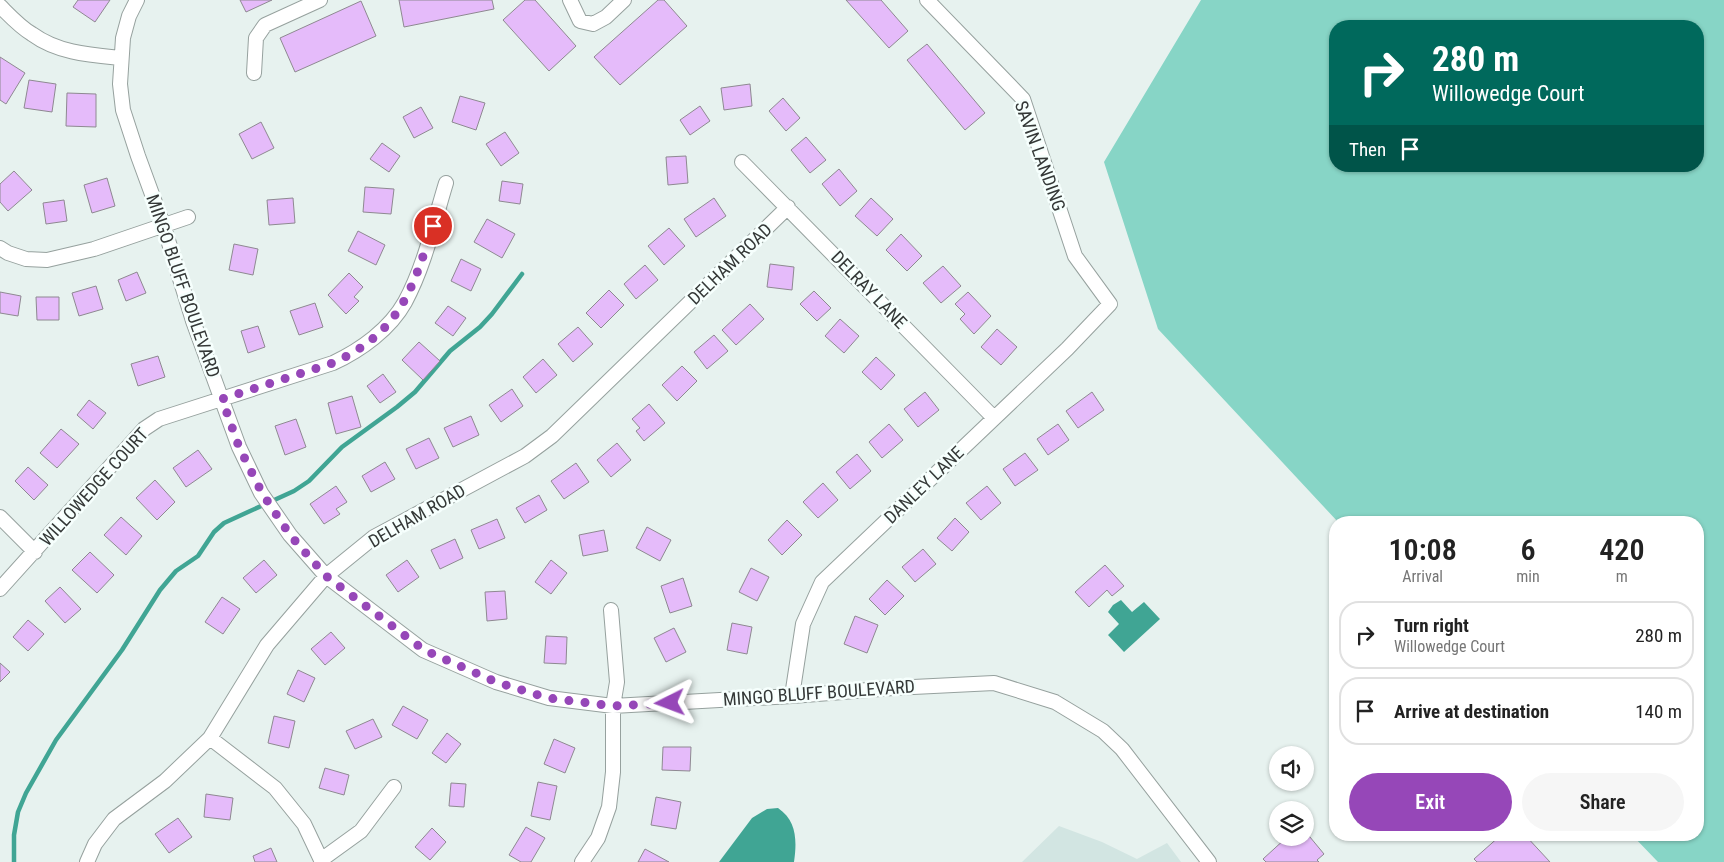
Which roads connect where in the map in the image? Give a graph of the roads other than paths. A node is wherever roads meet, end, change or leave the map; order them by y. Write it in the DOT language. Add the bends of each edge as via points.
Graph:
graph roads {
  1 [pos="137,0"];
  2 [pos="320,0"];
  3 [pos="570,0"];
  4 [pos="624,0"];
  5 [pos="927,0"];
  6 [pos="0,6"];
  7 [pos="121,58"];
  8 [pos="254,73"];
  9 [pos="742,162"];
  10 [pos="446,183"];
  11 [pos="788,207"];
  12 [pos="188,217"];
  13 [pos="164,226"];
  14 [pos="0,248"];
  15 [pos="1110,304"];
  16 [pos="222,399"];
  17 [pos="994,418"];
  18 [pos="0,517"];
  19 [pos="35,552"];
  20 [pos="326,576"];
  21 [pos="0,589"];
  22 [pos="612,610"];
  23 [pos="792,696"];
  24 [pos="613,706"];
  25 [pos="210,738"];
  26 [pos="394,787"];
  27 [pos="321,861"];
  28 [pos="87,862"];
  29 [pos="582,862"];
  30 [pos="1209,862"];
  1 -- 7 [label="street, MINGO BLUFF BOULEVARD" via="129,16"];
  2 -- 8 [label="street" via="265,25 256,38"];
  3 -- 4 [label="street" via="580,21 593,24"];
  5 -- 15 [label="street, SAVIN LANDING" via="1023,99 1075,256"];
  6 -- 7 [label="street" via="32,34 54,47"];
  7 -- 13 [label="street, MINGO BLUFF BOULEVARD" via="123,110"];
  9 -- 11 [label="street, DELRAY LANE"];
  10 -- 16 [label="street, WILLOWEDGE COURT" via="418,272 392,320 350,355 333,363"];
  11 -- 17 [label="street, DELRAY LANE"];
  11 -- 20 [label="street, DELHAM ROAD" via="552,436 525,456 374,537"];
  12 -- 13 [label="street"];
  13 -- 14 [label="street" via="94,249 47,260 26,259"];
  13 -- 16 [label="street, MINGO BLUFF BOULEVARD"];
  15 -- 17 [label="street, DANLEY LANE"];
  16 -- 19 [label="street, WILLOWEDGE COURT" via="159,419 144,429"];
  16 -- 20 [label="street, MINGO BLUFF BOULEVARD" via="239,447 262,493 290,535"];
  17 -- 23 [label="street, DANLEY LANE" via="822,582 803,624"];
  18 -- 19 [label="street"];
  19 -- 21 [label="street, WILLOWEDGE COURT"];
  20 -- 24 [label="street, MINGO BLUFF BOULEVARD" via="424,650 496,682 548,698"];
  20 -- 25 [label="street, DELHAM ROAD" via="267,645"];
  22 -- 24 [label="street" via="616,682"];
  23 -- 24 [label="street, MINGO BLUFF BOULEVARD"];
  23 -- 30 [label="street, MINGO BLUFF BOULEVARD" via="994,683 1054,702 1103,731 1122,750"];
  24 -- 29 [label="street" via="613,772 609,807 598,838"];
  25 -- 27 [label="street" via="275,788 304,824"];
  25 -- 28 [label="street, DELHAM ROAD" via="165,781 114,819 95,844"];
  26 -- 27 [label="street" via="361,831"];
}
